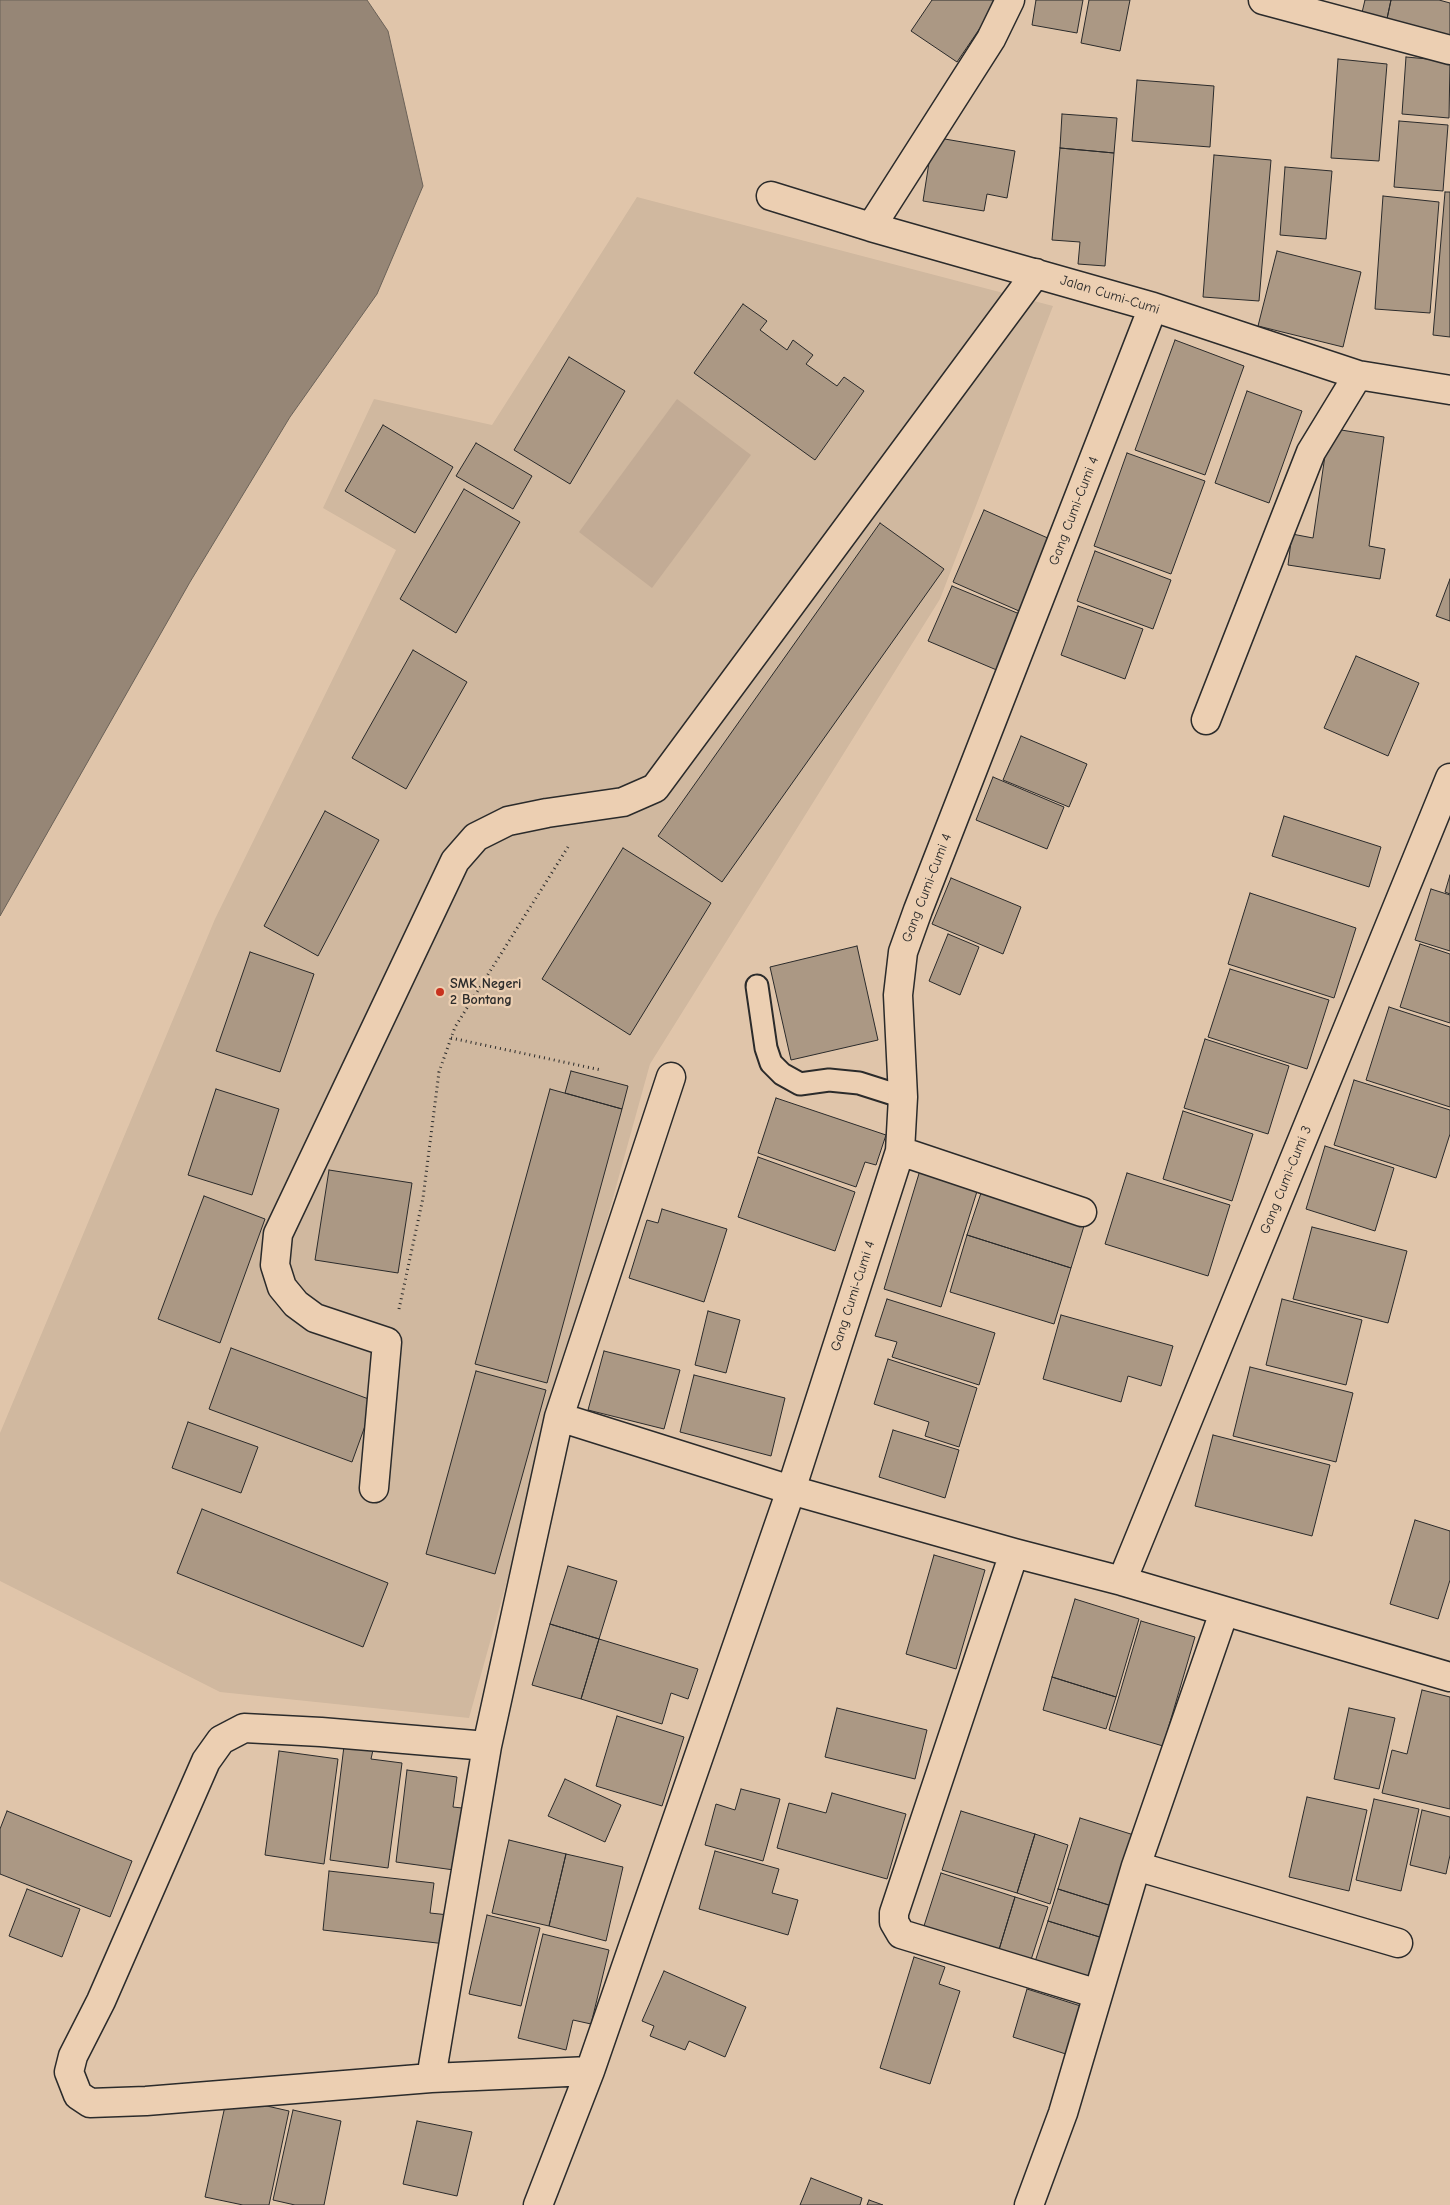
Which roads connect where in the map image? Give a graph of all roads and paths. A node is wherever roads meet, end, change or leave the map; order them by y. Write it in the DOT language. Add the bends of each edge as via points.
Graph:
graph roads {
  1 [pos="1010,0"];
  2 [pos="1263,0"];
  3 [pos="1450,50"];
  4 [pos="771,196"];
  5 [pos="870,227"];
  6 [pos="1036,273"];
  7 [pos="1153,308"];
  8 [pos="1358,375"];
  9 [pos="1450,390"];
  10 [pos="1206,720"];
  11 [pos="1450,778"];
  12 [pos="594,806"];
  13 [pos="756,986"];
  14 [pos="451,1038"];
  15 [pos="601,1070"];
  16 [pos="671,1077"];
  17 [pos="903,1096"];
  18 [pos="900,1151"];
  19 [pos="1082,1212"];
  20 [pos="387,1342"];
  21 [pos="559,1417"];
  22 [pos="374,1488"];
  23 [pos="791,1490"];
  24 [pos="1014,1553"];
  25 [pos="1122,1581"];
  26 [pos="1224,1612"];
  27 [pos="1450,1677"];
  28 [pos="487,1746"];
  29 [pos="1136,1866"];
  30 [pos="1398,1943"];
  31 [pos="1098,1994"];
  32 [pos="590,2071"];
  33 [pos="432,2078"];
  34 [pos="538,2205"];
  35 [pos="1029,2205"];
  1 -- 5 [label="street" via="991,39"];
  2 -- 3 [label="street"];
  4 -- 5 [label="street, Jalan Cumi-Cumi"];
  5 -- 6 [label="street, Jalan Cumi-Cumi"];
  6 -- 7 [label="street, Jalan Cumi-Cumi"];
  6 -- 12 [label="street" via="656,788 623,802"];
  7 -- 8 [label="street, Jalan Cumi-Cumi"];
  7 -- 17 [label="street, Gang Cumi-Cumi 4" via="903,952 898,995"];
  8 -- 9 [label="street, Jalan Cumi-Cumi"];
  8 -- 10 [label="street" via="1311,452"];
  11 -- 25 [label="street, Gang Cumi-Cumi 3"];
  12 -- 14 [label="path"];
  12 -- 20 [label="street" via="508,821 476,837 455,861 278,1234 276,1265 282,1287 296,1304 315,1318"];
  13 -- 17 [label="lane" via="766,1048 771,1063 782,1074 800,1084 829,1080"];
  14 -- 15 [label="path"];
  14 -- 20 [label="path" via="439,1072 423,1198 408,1272"];
  16 -- 21 [label="street"];
  17 -- 18 [label="street, Gang Cumi-Cumi 4"];
  18 -- 19 [label="street"];
  18 -- 23 [label="street, Gang Cumi-Cumi 4"];
  20 -- 22 [label="street"];
  21 -- 23 [label="street"];
  21 -- 28 [label="street"];
  23 -- 24 [label="street"];
  23 -- 32 [label="street, Gang Cumi-Cumi 4"];
  24 -- 25 [label="street"];
  24 -- 31 [label="street" via="894,1913 894,1922 901,1934"];
  25 -- 26 [label="street"];
  26 -- 27 [label="street"];
  26 -- 29 [label="street"];
  28 -- 33 [label="street"];
  28 -- 33 [label="street" via="244,1728 221,1740 206,1761 101,2001 73,2056 69,2072 78,2095 90,2102 146,2101"];
  29 -- 30 [label="street"];
  29 -- 31 [label="street"];
  31 -- 35 [label="street" via="1063,2113"];
  32 -- 33 [label="street"];
  32 -- 34 [label="street, Gang Cumi-Cumi 4"];
}
